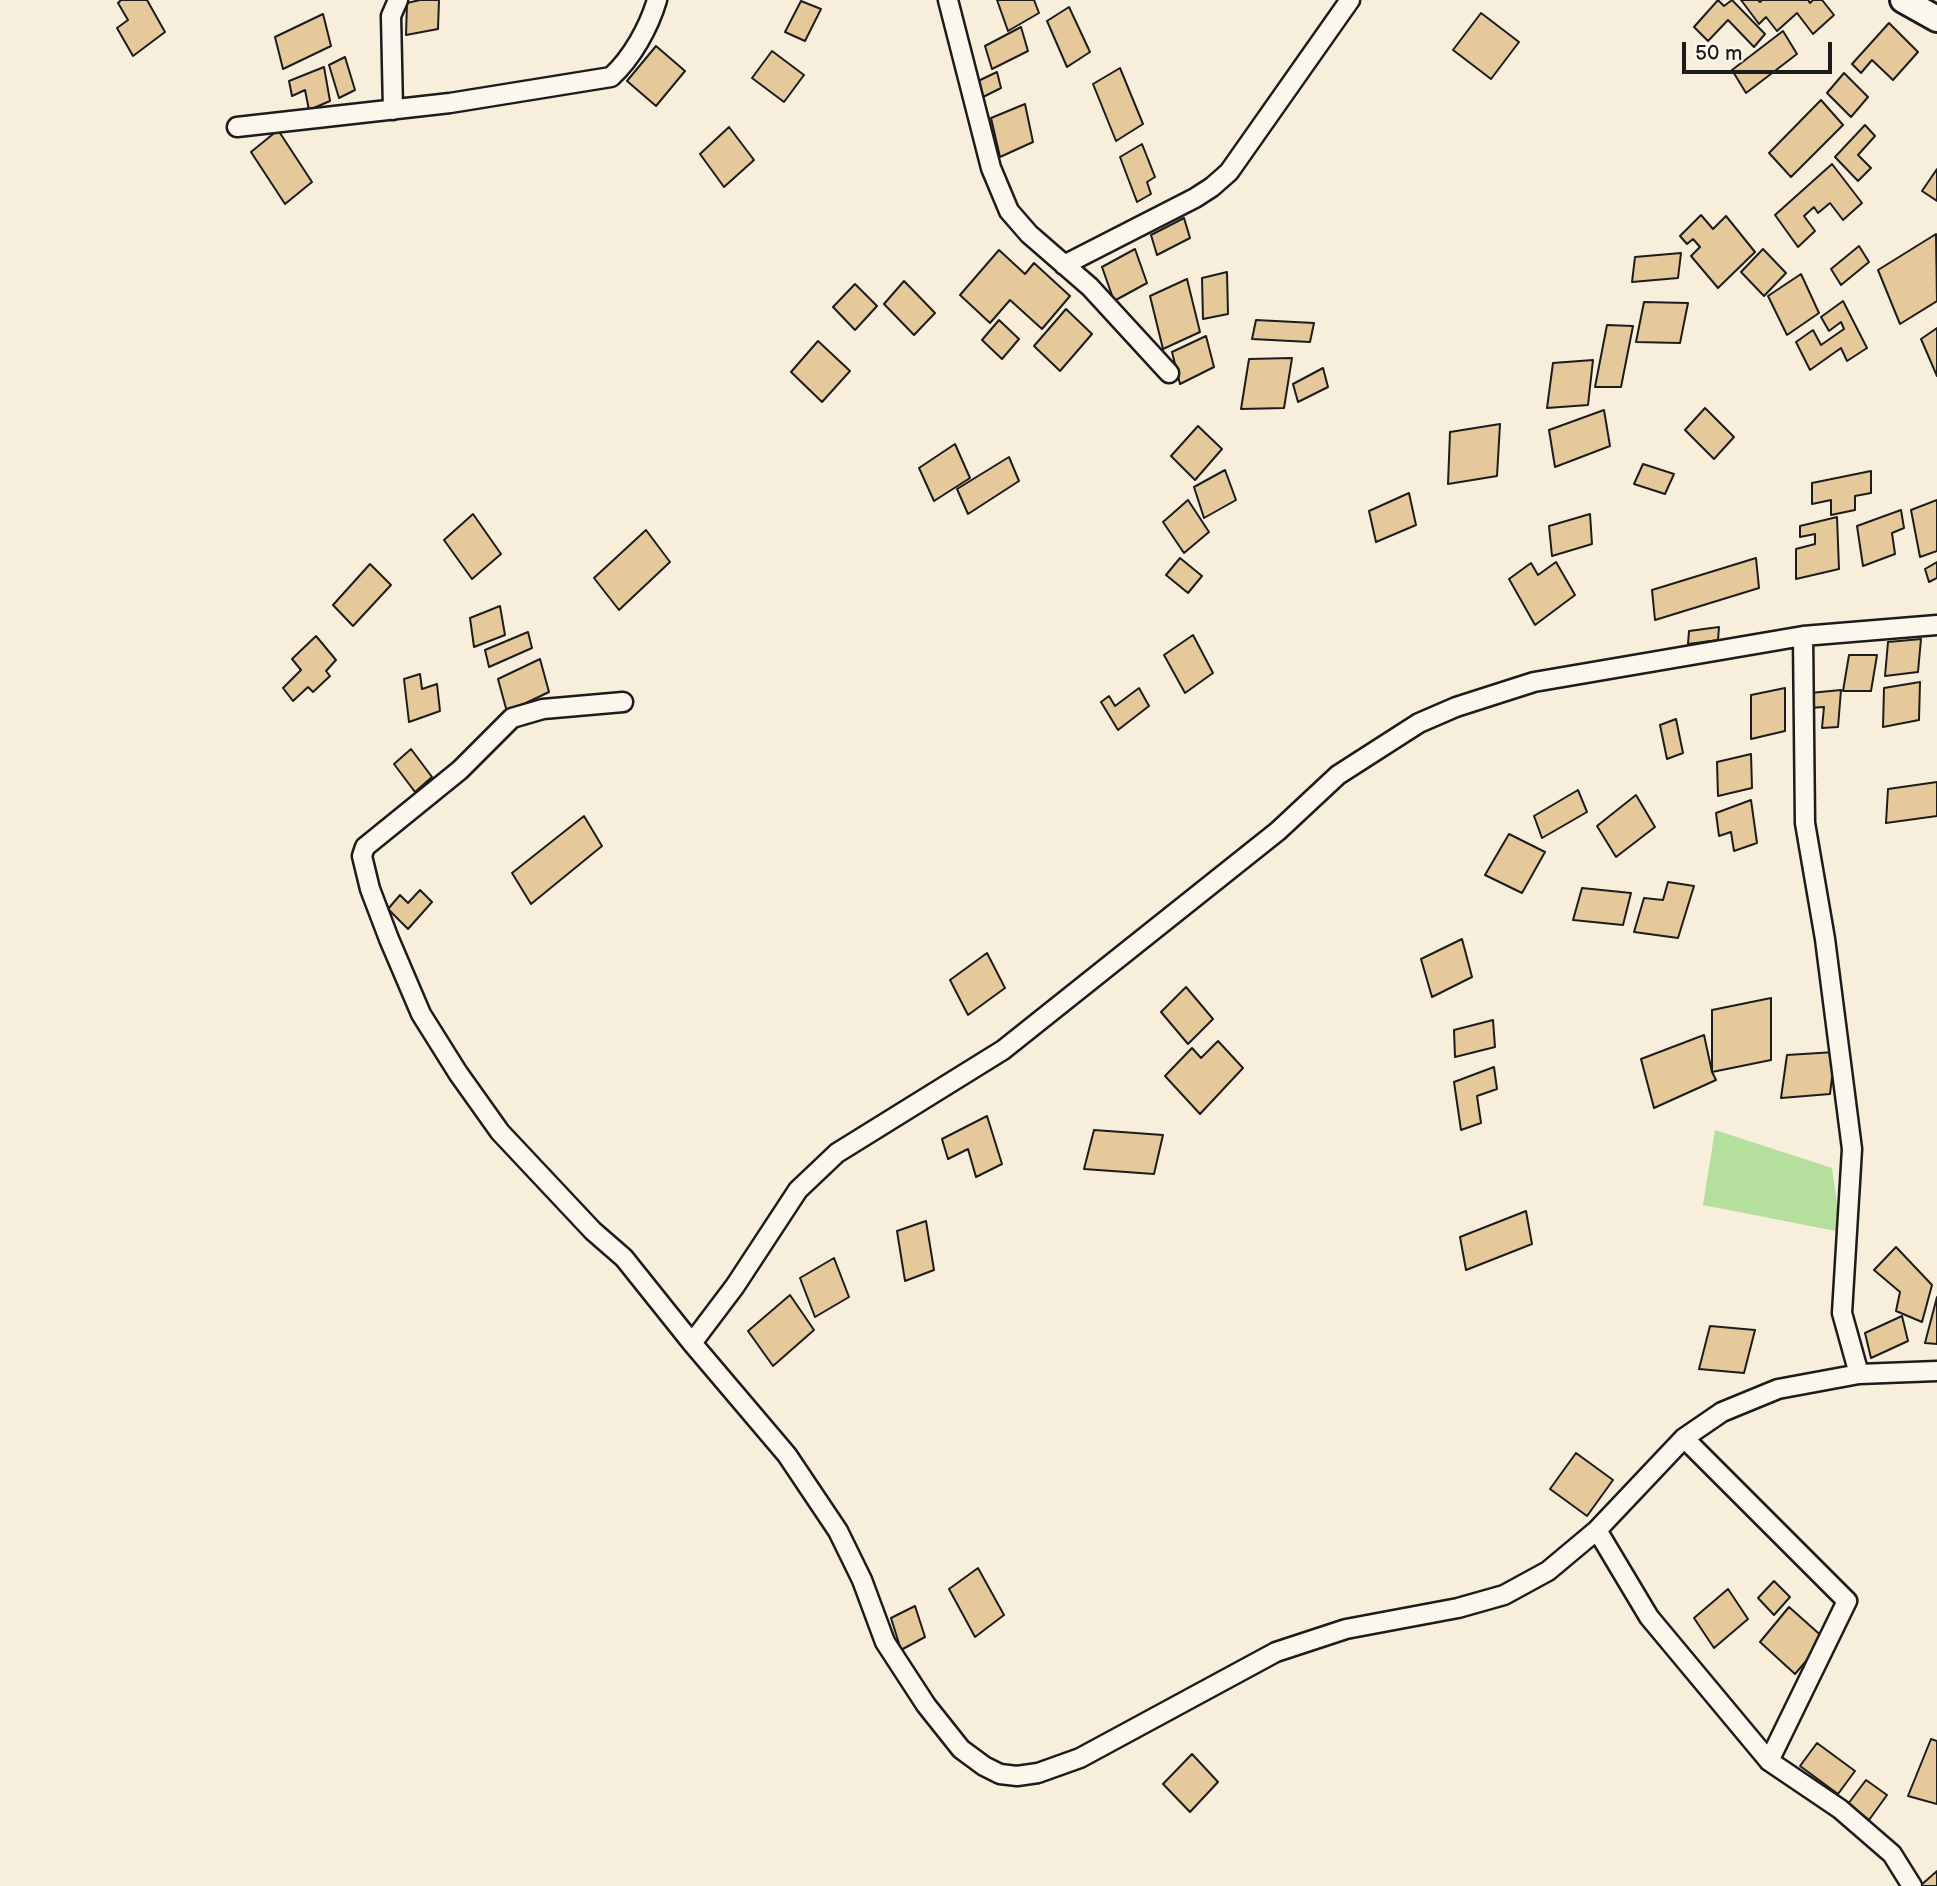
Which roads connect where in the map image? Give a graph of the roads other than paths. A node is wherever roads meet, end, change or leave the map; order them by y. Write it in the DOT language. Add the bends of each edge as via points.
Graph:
graph roads {
  1 [pos="398,0"];
  2 [pos="657,0"];
  3 [pos="948,0"];
  4 [pos="1350,0"];
  5 [pos="1903,0"];
  6 [pos="1937,19"];
  7 [pos="393,110"];
  8 [pos="237,127"];
  9 [pos="1064,265"];
  10 [pos="1169,373"];
  11 [pos="1937,625"];
  12 [pos="1803,636"];
  13 [pos="623,702"];
  14 [pos="692,1343"];
  15 [pos="1937,1371"];
  16 [pos="1859,1374"];
  17 [pos="1684,1438"];
  18 [pos="1597,1530"];
  19 [pos="1769,1761"];
  20 [pos="1912,1886"];
  1 -- 7 [label="street" via="391,16"];
  2 -- 7 [label="street" via="622,67 611,77"];
  3 -- 9 [label="street" via="991,168 1009,211"];
  4 -- 9 [label="street" via="1229,172 1195,198"];
  5 -- 6 [label="main road"];
  7 -- 8 [label="street"];
  9 -- 10 [label="street"];
  11 -- 12 [label="street"];
  12 -- 14 [label="street" via="1534,682 1456,707 1380,746 1338,775 1278,831 1003,1050 837,1153 798,1189"];
  12 -- 16 [label="street" via="1805,822 1852,1149 1842,1313"];
  13 -- 14 [label="street" via="543,709 512,718 460,770 373,838 362,856 370,889 421,1014 458,1073 500,1132 624,1258"];
  14 -- 18 [label="street" via="788,1455 814,1493 862,1580 885,1642 926,1705 961,1749 1000,1774 1038,1773 1080,1758 1276,1652 1346,1629 1504,1595 1548,1571"];
  15 -- 16 [label="street"];
  16 -- 17 [label="street" via="1778,1389 1722,1412"];
  17 -- 18 [label="street"];
  17 -- 19 [label="street" via="1847,1601"];
  18 -- 19 [label="street" via="1649,1617"];
  19 -- 20 [label="street" via="1840,1809 1892,1854"];
}
